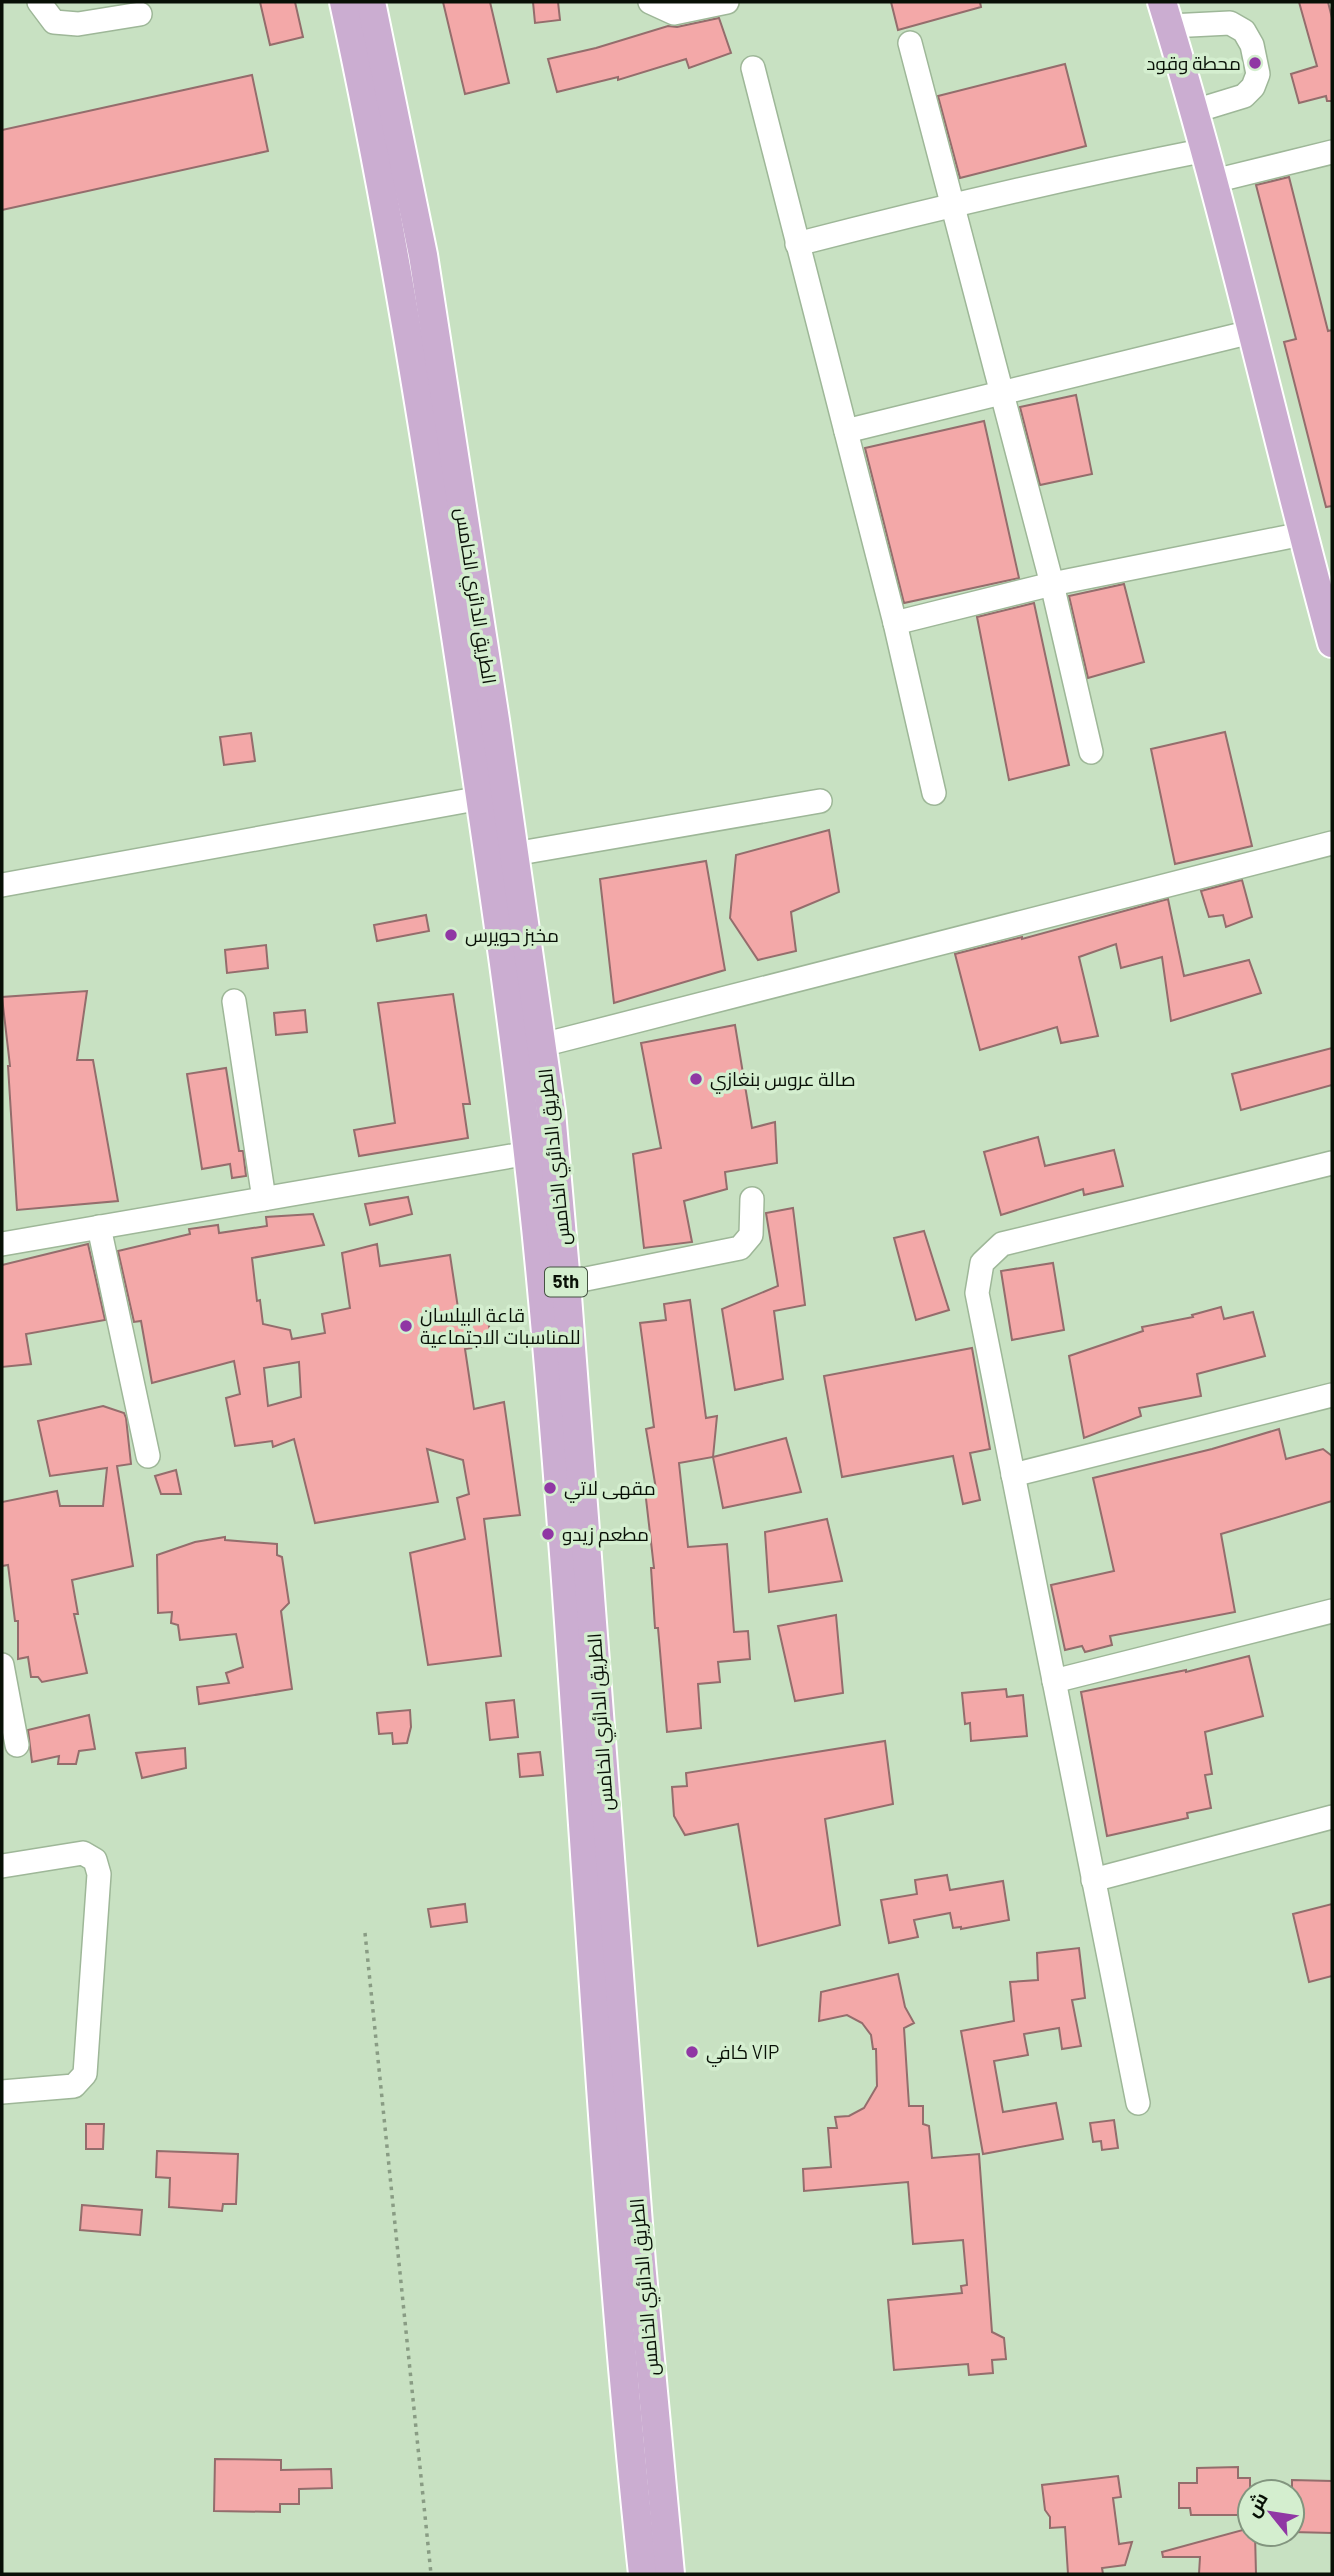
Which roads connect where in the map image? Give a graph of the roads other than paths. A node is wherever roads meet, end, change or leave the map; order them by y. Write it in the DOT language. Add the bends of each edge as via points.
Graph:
graph roads {
  1 [pos="39,2"];
  2 [pos="344,2"];
  3 [pos="371,2"];
  4 [pos="650,2"];
  5 [pos="727,2"];
  6 [pos="1165,8"];
  7 [pos="140,14"];
  8 [pos="911,43"];
  9 [pos="753,68"];
  10 [pos="1195,111"];
  11 [pos="1206,150"];
  12 [pos="1332,152"];
  13 [pos="1214,181"];
  14 [pos="952,204"];
  15 [pos="797,244"];
  16 [pos="1251,332"];
  17 [pos="1003,392"];
  18 [pos="846,431"];
  19 [pos="1302,534"];
  20 [pos="1052,584"];
  21 [pos="895,623"];
  22 [pos="1332,643"];
  23 [pos="482,721"];
  24 [pos="1091,752"];
  25 [pos="934,793"];
  26 [pos="481,798"];
  27 [pos="820,801"];
  28 [pos="1332,843"];
  29 [pos="514,853"];
  30 [pos="2,885"];
  31 [pos="234,1001"];
  32 [pos="542,1045"];
  33 [pos="529,1153"];
  34 [pos="1332,1163"];
  35 [pos="264,1199"];
  36 [pos="752,1199"];
  37 [pos="99,1227"];
  38 [pos="2,1244"];
  39 [pos="566,1283"];
  40 [pos="1332,1395"];
  41 [pos="148,1456"];
  42 [pos="1013,1475"];
  43 [pos="1332,1611"];
  44 [pos="2,1665"];
  45 [pos="1054,1681"];
  46 [pos="17,1745"];
  47 [pos="1332,1817"];
  48 [pos="2,1866"];
  49 [pos="1093,1880"];
  50 [pos="2,2091"];
  51 [pos="1138,2103"];
  52 [pos="643,2574"];
  53 [pos="670,2574"];
  1 -- 7 [label="street" via="54,22 78,24"];
  2 -- 23 [label="main road, الطريق الدائري الخامس / 5th"];
  3 -- 23 [label="main road, الطريق الدائري الخامس / 5th" via="423,255"];
  4 -- 5 [label="street" via="674,13"];
  6 -- 10 [label="main road"];
  6 -- 10 [label="street" via="1230,23 1244,31 1252,45 1258,74 1253,87 1244,96"];
  8 -- 14 [label="street"];
  9 -- 15 [label="street"];
  10 -- 11 [label="main road"];
  11 -- 13 [label="main road"];
  11 -- 14 [label="street"];
  12 -- 13 [label="street"];
  13 -- 16 [label="main road"];
  14 -- 15 [label="street"];
  14 -- 17 [label="street"];
  15 -- 18 [label="street"];
  16 -- 17 [label="street"];
  16 -- 19 [label="main road"];
  17 -- 18 [label="street"];
  17 -- 20 [label="street"];
  18 -- 21 [label="street"];
  19 -- 20 [label="street"];
  19 -- 22 [label="main road"];
  20 -- 21 [label="street"];
  20 -- 24 [label="street"];
  21 -- 25 [label="street"];
  23 -- 26 [label="main road, الطريق الدائري الخامس / 5th"];
  23 -- 29 [label="main road, الطريق الدائري الخامس / 5th"];
  26 -- 30 [label="street"];
  26 -- 33 [label="main road, الطريق الدائري الخامس / 5th"];
  27 -- 29 [label="street"];
  28 -- 32 [label="street"];
  29 -- 32 [label="main road, الطريق الدائري الخامس / 5th"];
  31 -- 35 [label="street"];
  32 -- 39 [label="main road, الطريق الدائري الخامس / 5th"];
  33 -- 35 [label="street"];
  33 -- 52 [label="main road, الطريق الدائري الخامس / 5th"];
  34 -- 42 [label="street" via="1002,1244 982,1263 977,1293"];
  35 -- 37 [label="street"];
  36 -- 39 [label="street" via="751,1235 740,1248"];
  37 -- 38 [label="street"];
  37 -- 41 [label="street"];
  39 -- 53 [label="main road, الطريق الدائري الخامس / 5th" via="641,2263"];
  40 -- 42 [label="street"];
  42 -- 45 [label="street"];
  43 -- 45 [label="street"];
  44 -- 46 [label="street"];
  45 -- 49 [label="street"];
  47 -- 49 [label="street"];
  48 -- 50 [label="street" via="83,1853 95,1860 99,1874 85,2074 74,2086"];
  49 -- 51 [label="street"];
}
